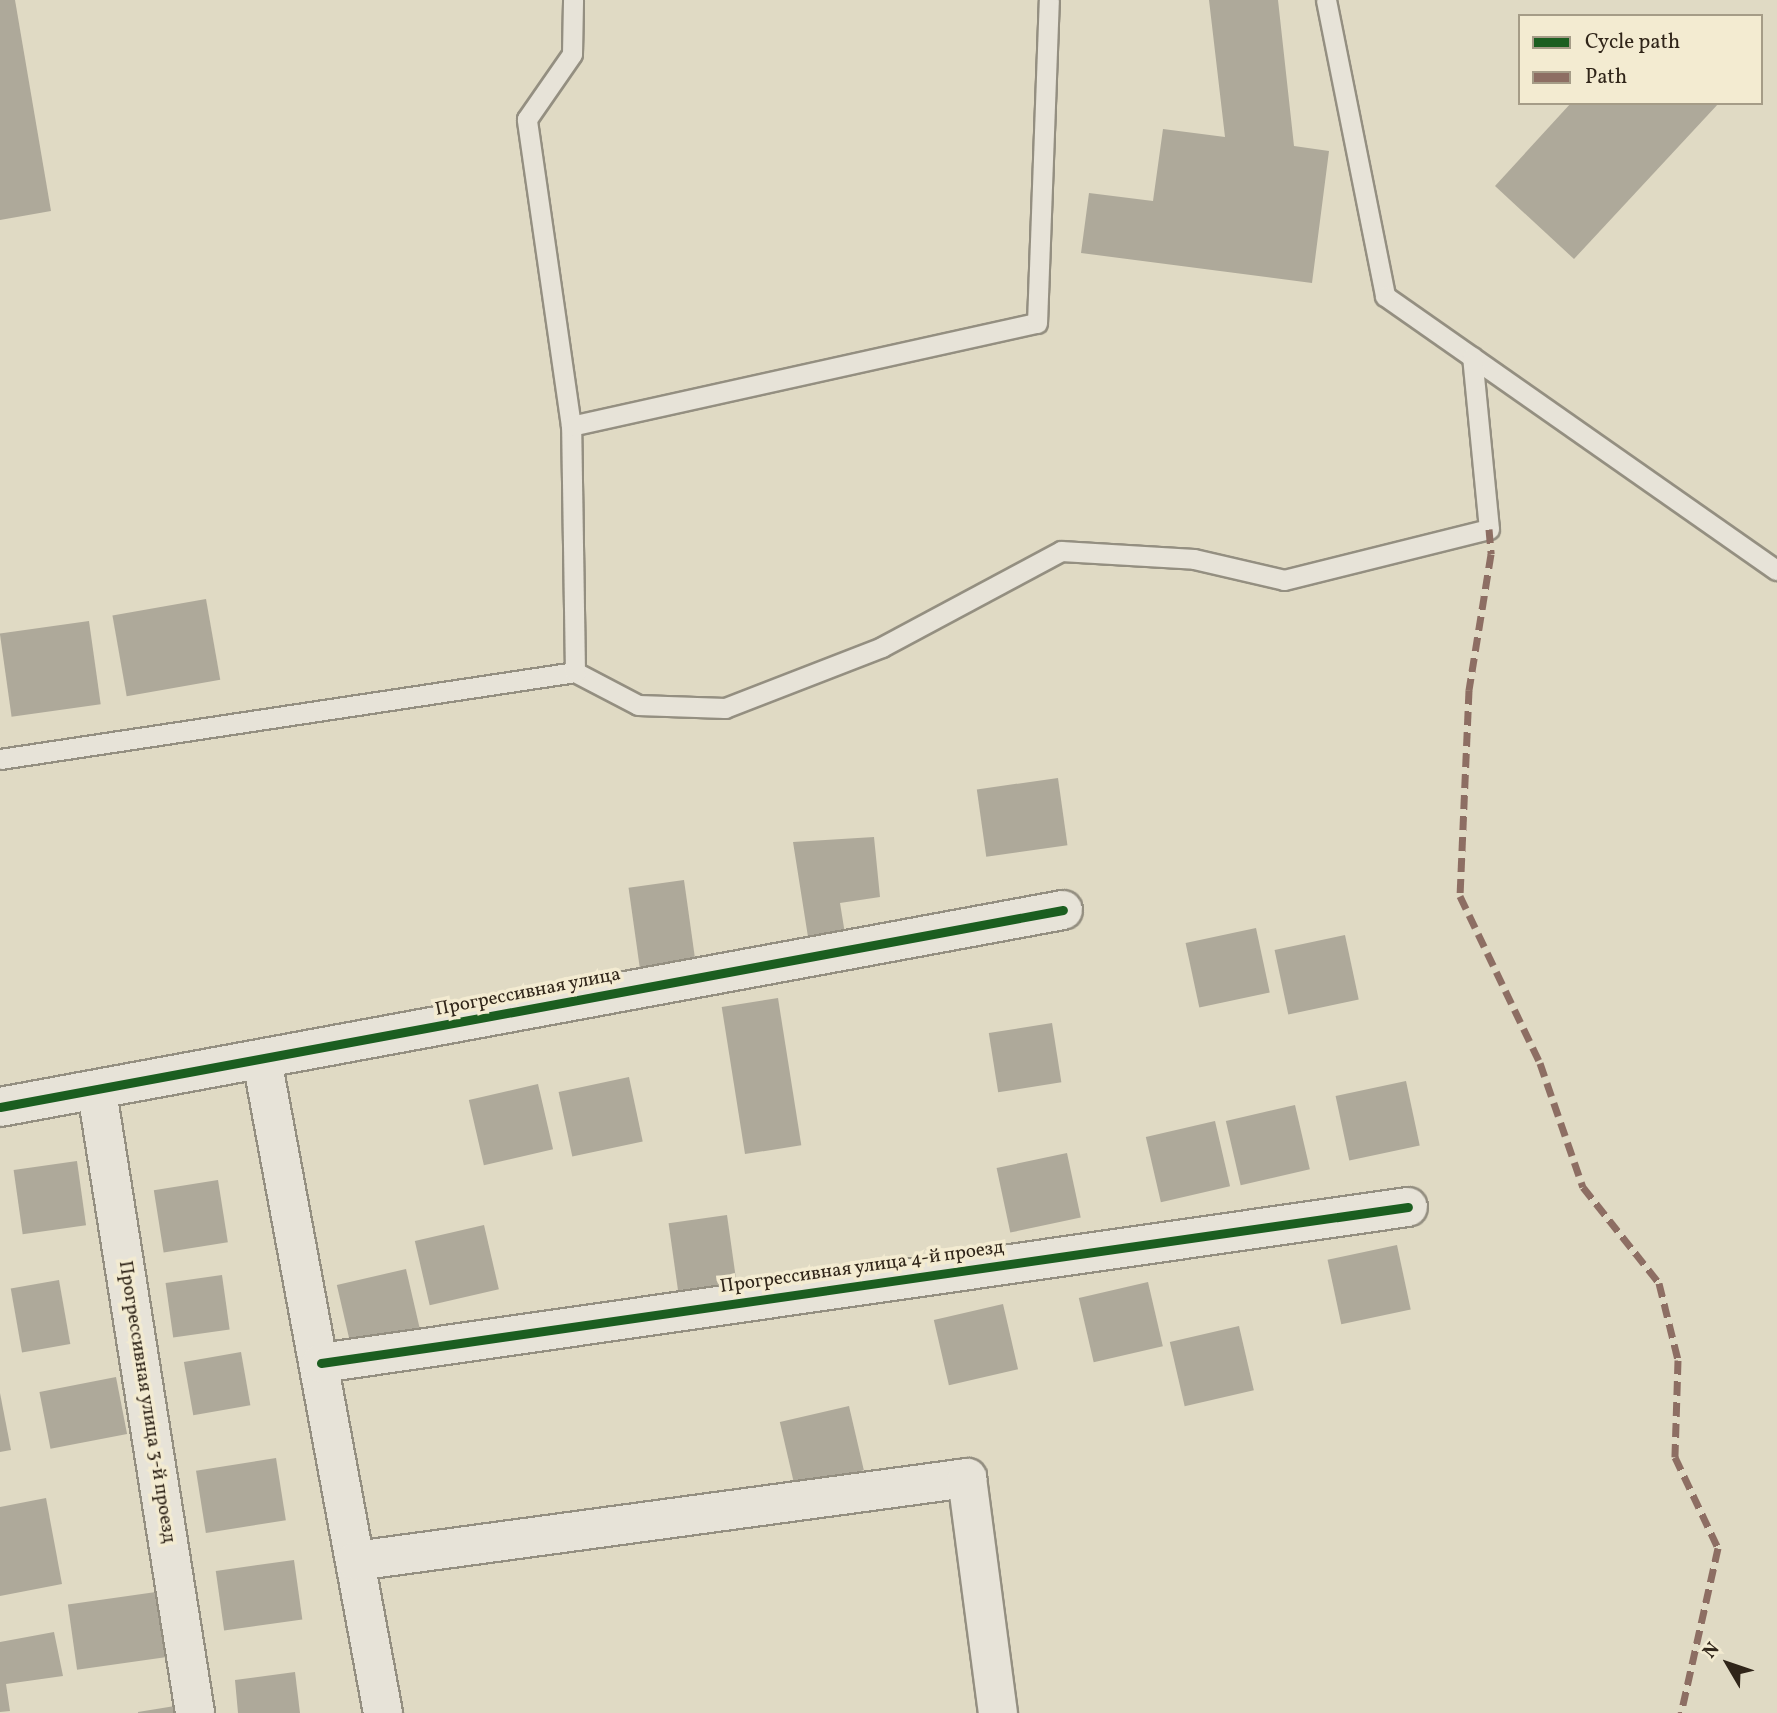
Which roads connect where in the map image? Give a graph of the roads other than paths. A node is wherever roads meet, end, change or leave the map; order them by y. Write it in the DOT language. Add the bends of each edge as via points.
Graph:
graph roads {
  1 [pos="573,0"];
  2 [pos="1049,0"];
  3 [pos="1326,0"];
  4 [pos="1472,357"];
  5 [pos="571,426"];
  6 [pos="1777,570"];
  7 [pos="575,672"];
  8 [pos="0,759"];
  9 [pos="1063,910"];
  10 [pos="262,1060"];
  11 [pos="97,1092"];
  12 [pos="0,1107"];
  13 [pos="1408,1207"];
  14 [pos="321,1363"];
  15 [pos="356,1561"];
  16 [pos="195,1713"];
  17 [pos="383,1713"];
  18 [pos="998,1713"];
  1 -- 5 [label="lane" via="572,54 527,119"];
  2 -- 5 [label="lane" via="1037,323"];
  3 -- 4 [label="lane" via="1385,296"];
  4 -- 6 [label="lane"];
  4 -- 7 [label="lane" via="1489,529 1284,580 1194,559 1061,551 882,647 725,708 638,705"];
  5 -- 7 [label="lane"];
  7 -- 8 [label="lane"];
  9 -- 10 [label="street, Прогрессивная улица"];
  10 -- 11 [label="street, Прогрессивная улица"];
  10 -- 14 [label="street"];
  11 -- 12 [label="street, Прогрессивная улица"];
  11 -- 16 [label="street, Прогрессивная улица 3-й проезд"];
  13 -- 14 [label="street, Прогрессивная улица 4-й проезд"];
  14 -- 15 [label="street"];
  15 -- 17 [label="street"];
  15 -- 18 [label="street" via="967,1478"];
}
